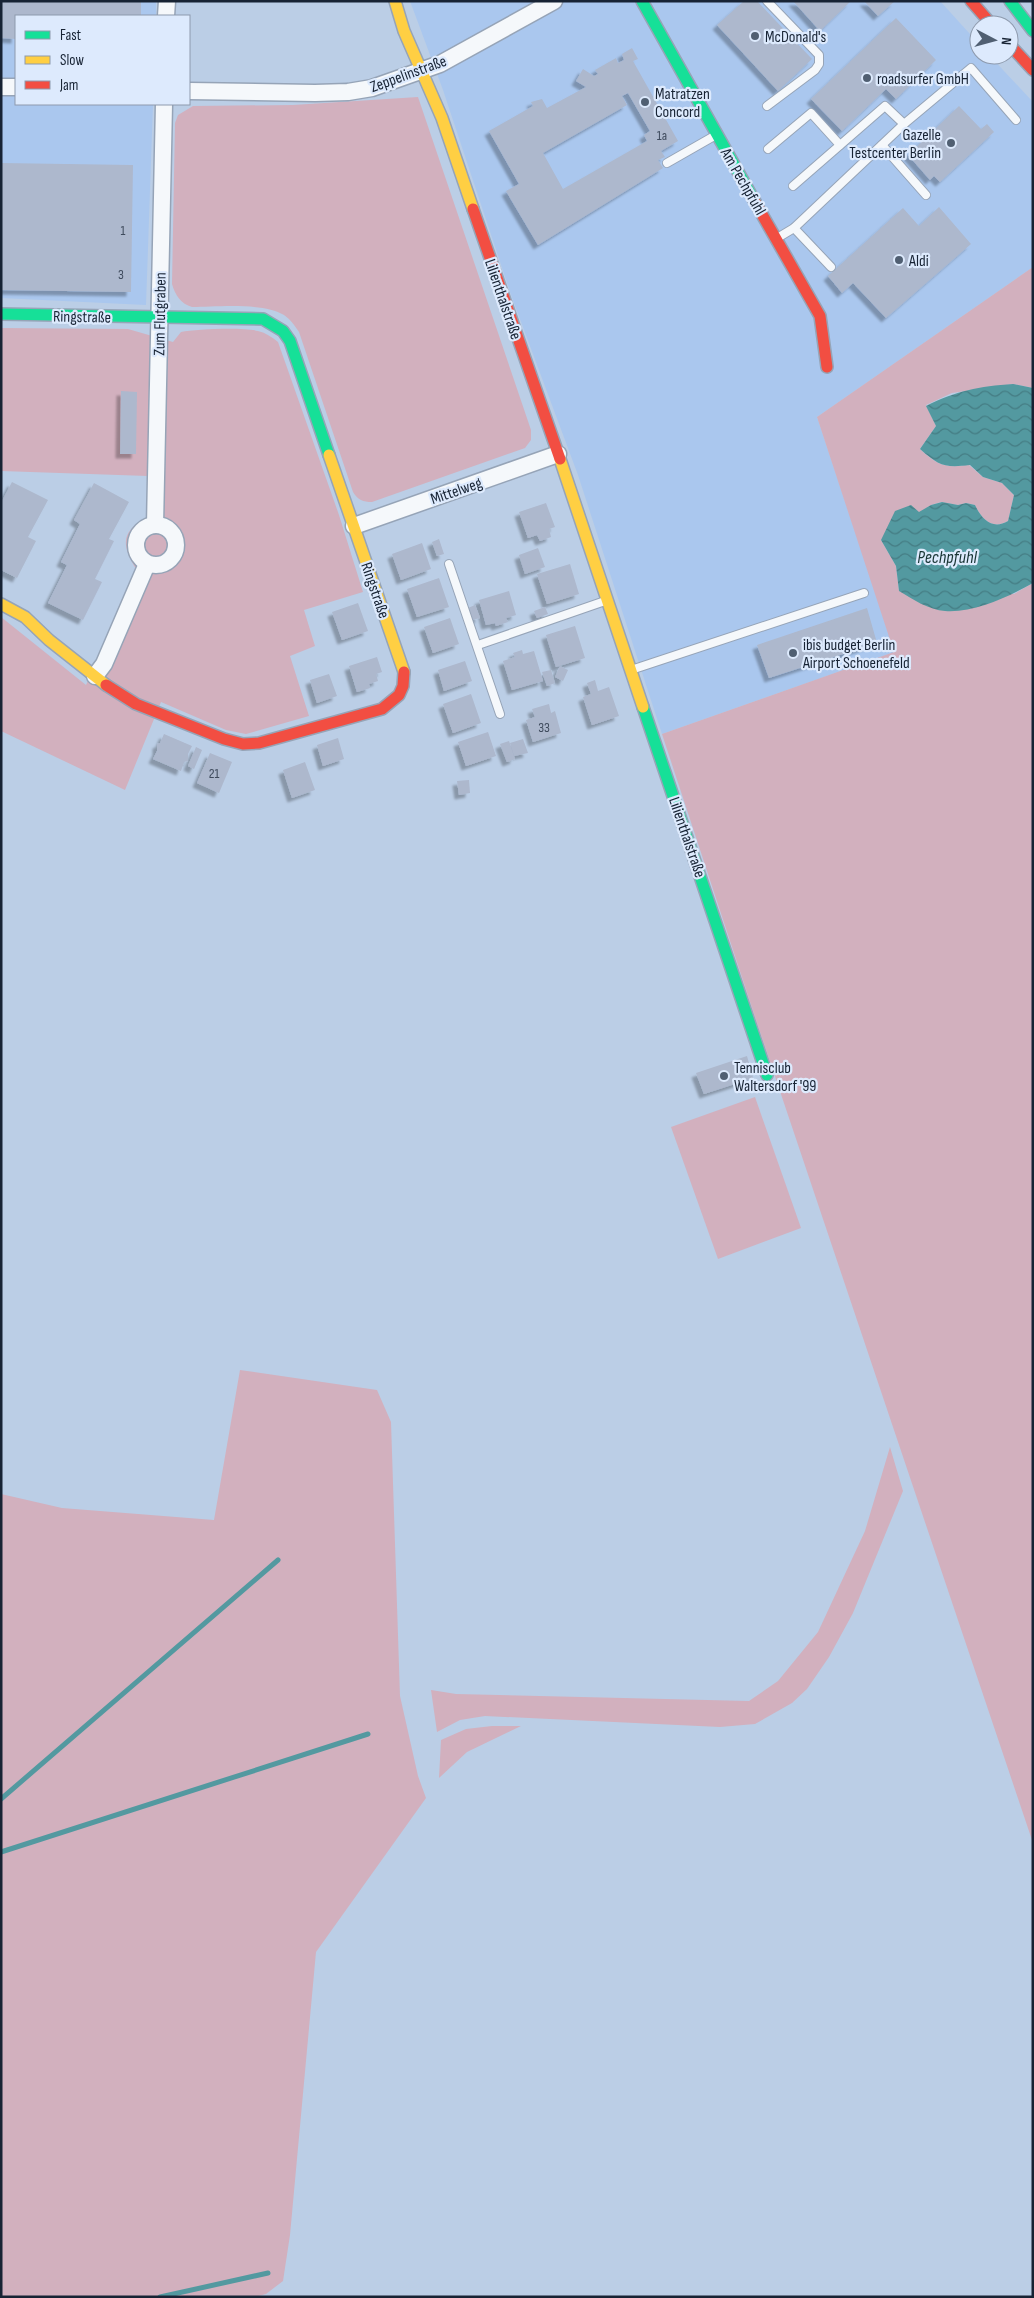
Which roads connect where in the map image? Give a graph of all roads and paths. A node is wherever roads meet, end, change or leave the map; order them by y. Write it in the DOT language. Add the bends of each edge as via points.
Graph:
graph roads {
  1 [pos="166,1"];
  2 [pos="395,1"];
  3 [pos="554,1"];
  4 [pos="642,1"];
  5 [pos="767,1"];
  6 [pos="971,1"];
  7 [pos="1010,1"];
  8 [pos="166,15"];
  9 [pos="983,15"];
  10 [pos="1033,31"];
  11 [pos="1019,55"];
  12 [pos="423,70"];
  13 [pos="1033,70"];
  14 [pos="1,87"];
  15 [pos="15,87"];
  16 [pos="190,91"];
  17 [pos="164,105"];
  18 [pos="767,106"];
  19 [pos="1016,120"];
  20 [pos="904,124"];
  21 [pos="717,134"];
  22 [pos="840,145"];
  23 [pos="882,145"];
  24 [pos="768,149"];
  25 [pos="667,163"];
  26 [pos="793,186"];
  27 [pos="926,195"];
  28 [pos="794,228"];
  29 [pos="777,238"];
  30 [pos="831,267"];
  31 [pos="1,314"];
  32 [pos="159,317"];
  33 [pos="827,367"];
  34 [pos="558,454"];
  35 [pos="155,525"];
  36 [pos="354,526"];
  37 [pos="147,564"];
  38 [pos="449,564"];
  39 [pos="864,593"];
  40 [pos="607,600"];
  41 [pos="1,604"];
  42 [pos="478,645"];
  43 [pos="630,670"];
  44 [pos="95,676"];
  45 [pos="500,714"];
  46 [pos="767,1075"];
  1 -- 8 [label="street"];
  2 -- 12 [label="street, Lilienthalstraße" via="404,31"];
  3 -- 12 [label="street, Zeppelinstraße" via="482,42"];
  4 -- 21 [label="street, Am Pechpfuhl"];
  5 -- 18 [label="lane" via="819,55 819,64 802,81"];
  6 -- 9 [label="street"];
  7 -- 10 [label="street"];
  11 -- 13 [label="street"];
  12 -- 16 [label="street, Zeppelinstraße" via="386,84 348,92"];
  12 -- 34 [label="street, Lilienthalstraße"];
  14 -- 15 [label="street"];
  17 -- 32 [label="street, Zum Flutgraben"];
  19 -- 20 [label="lane" via="971,68"];
  20 -- 22 [label="lane" via="885,106"];
  20 -- 23 [label="lane"];
  21 -- 25 [label="lane"];
  21 -- 29 [label="street, Am Pechpfuhl"];
  22 -- 24 [label="lane" via="811,113"];
  22 -- 26 [label="lane"];
  23 -- 27 [label="lane"];
  23 -- 28 [label="lane"];
  28 -- 29 [label="lane"];
  28 -- 30 [label="lane"];
  29 -- 33 [label="street, Am Pechpfuhl" via="820,316"];
  31 -- 32 [label="street, Ringstraße"];
  32 -- 35 [label="street, Zum Flutgraben"];
  32 -- 36 [label="street, Ringstraße" via="263,320 282,331 290,341"];
  34 -- 36 [label="street, Mittelweg"];
  34 -- 40 [label="street, Lilienthalstraße"];
  35 -- 37 [label="street" via="144,528 136,539 137,553"];
  35 -- 37 [label="street" via="162,525 172,533 174,552 166,562"];
  36 -- 44 [label="street, Ringstraße" via="405,674 403,690 382,710 243,744 136,704"];
  37 -- 44 [label="street" via="104,664"];
  38 -- 42 [label="lane"];
  39 -- 43 [label="lane"];
  40 -- 42 [label="lane"];
  40 -- 43 [label="street, Lilienthalstraße"];
  41 -- 44 [label="street, Ringstraße" via="25,617"];
  42 -- 45 [label="lane"];
  43 -- 46 [label="street, Lilienthalstraße"];
}
